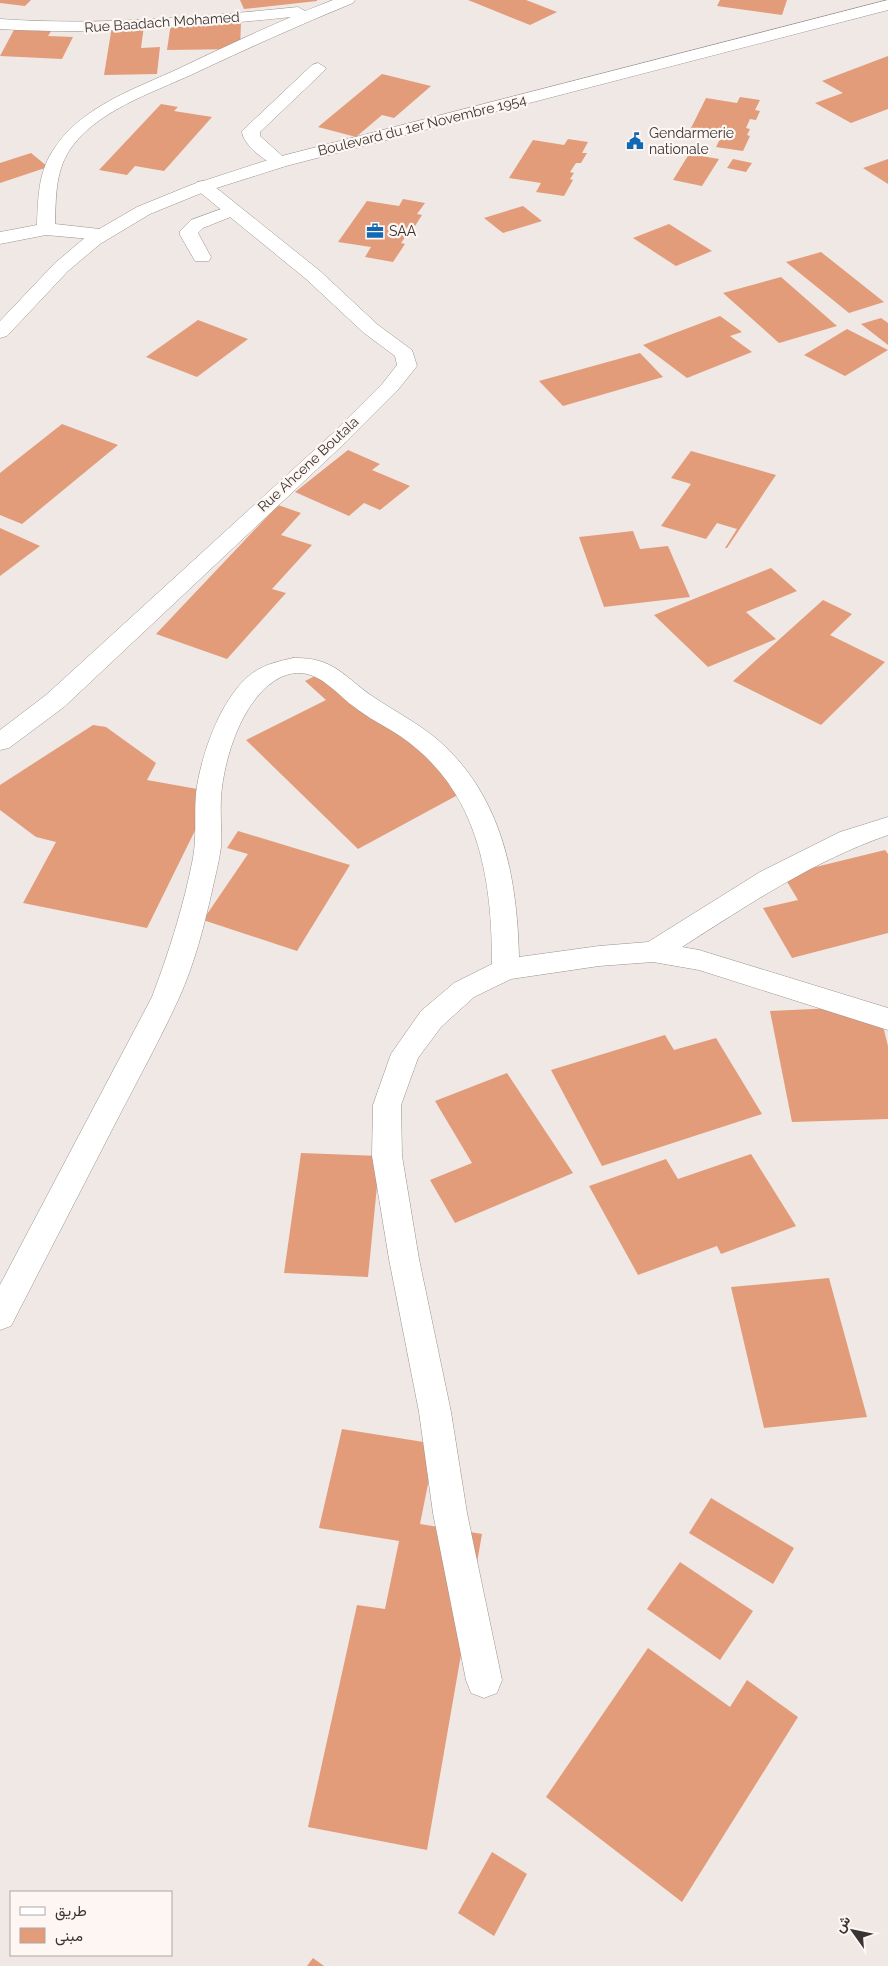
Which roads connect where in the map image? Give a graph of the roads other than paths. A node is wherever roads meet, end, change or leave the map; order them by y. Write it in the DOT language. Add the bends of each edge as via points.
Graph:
graph roads {
  1 [pos="347,0"];
  2 [pos="888,5"];
  3 [pos="323,9"];
  4 [pos="0,24"];
  5 [pos="318,68"];
  6 [pos="280,162"];
  7 [pos="203,186"];
  8 [pos="232,210"];
  9 [pos="46,229"];
  10 [pos="102,234"];
  11 [pos="0,238"];
  12 [pos="202,257"];
  13 [pos="0,332"];
  14 [pos="0,742"];
  15 [pos="888,826"];
  16 [pos="653,952"];
  17 [pos="506,969"];
  18 [pos="888,1019"];
  19 [pos="0,1316"];
  20 [pos="484,1680"];
  1 -- 3 [label="street"];
  2 -- 6 [label="street, Boulevard du 1er Novembre 1954"];
  3 -- 4 [label="street, Rue Baadach Mohamed" via="114,26 58,28"];
  3 -- 9 [label="street" via="146,90 110,108 87,125 67,143 51,172 46,190"];
  5 -- 6 [label="street" via="251,131 251,138 256,144"];
  6 -- 7 [label="street, Boulevard du 1er Novembre 1954"];
  7 -- 8 [label="street, Rue Ahcene Boutala"];
  7 -- 10 [label="street, Boulevard du 1er Novembre 1954" via="166,200"];
  8 -- 12 [label="street" via="197,224 189,231"];
  8 -- 14 [label="street, Rue Ahcene Boutala" via="313,274 371,330 406,354 407,366 340,438 56,701"];
  9 -- 10 [label="street"];
  9 -- 11 [label="street"];
  10 -- 13 [label="street, Boulevard du 1er Novembre 1954" via="71,258"];
  15 -- 16 [label="street" via="849,839 770,879"];
  16 -- 17 [label="street"];
  16 -- 18 [label="street" via="699,960"];
  17 -- 19 [label="street" via="506,928 489,835 468,794 436,751 362,701 328,672 315,667 291,666 260,678 241,699 220,751 209,791 207,856 183,950 166,997"];
  17 -- 20 [label="street" via="464,990 431,1019 405,1054 387,1105 387,1156 404,1260"];
}
